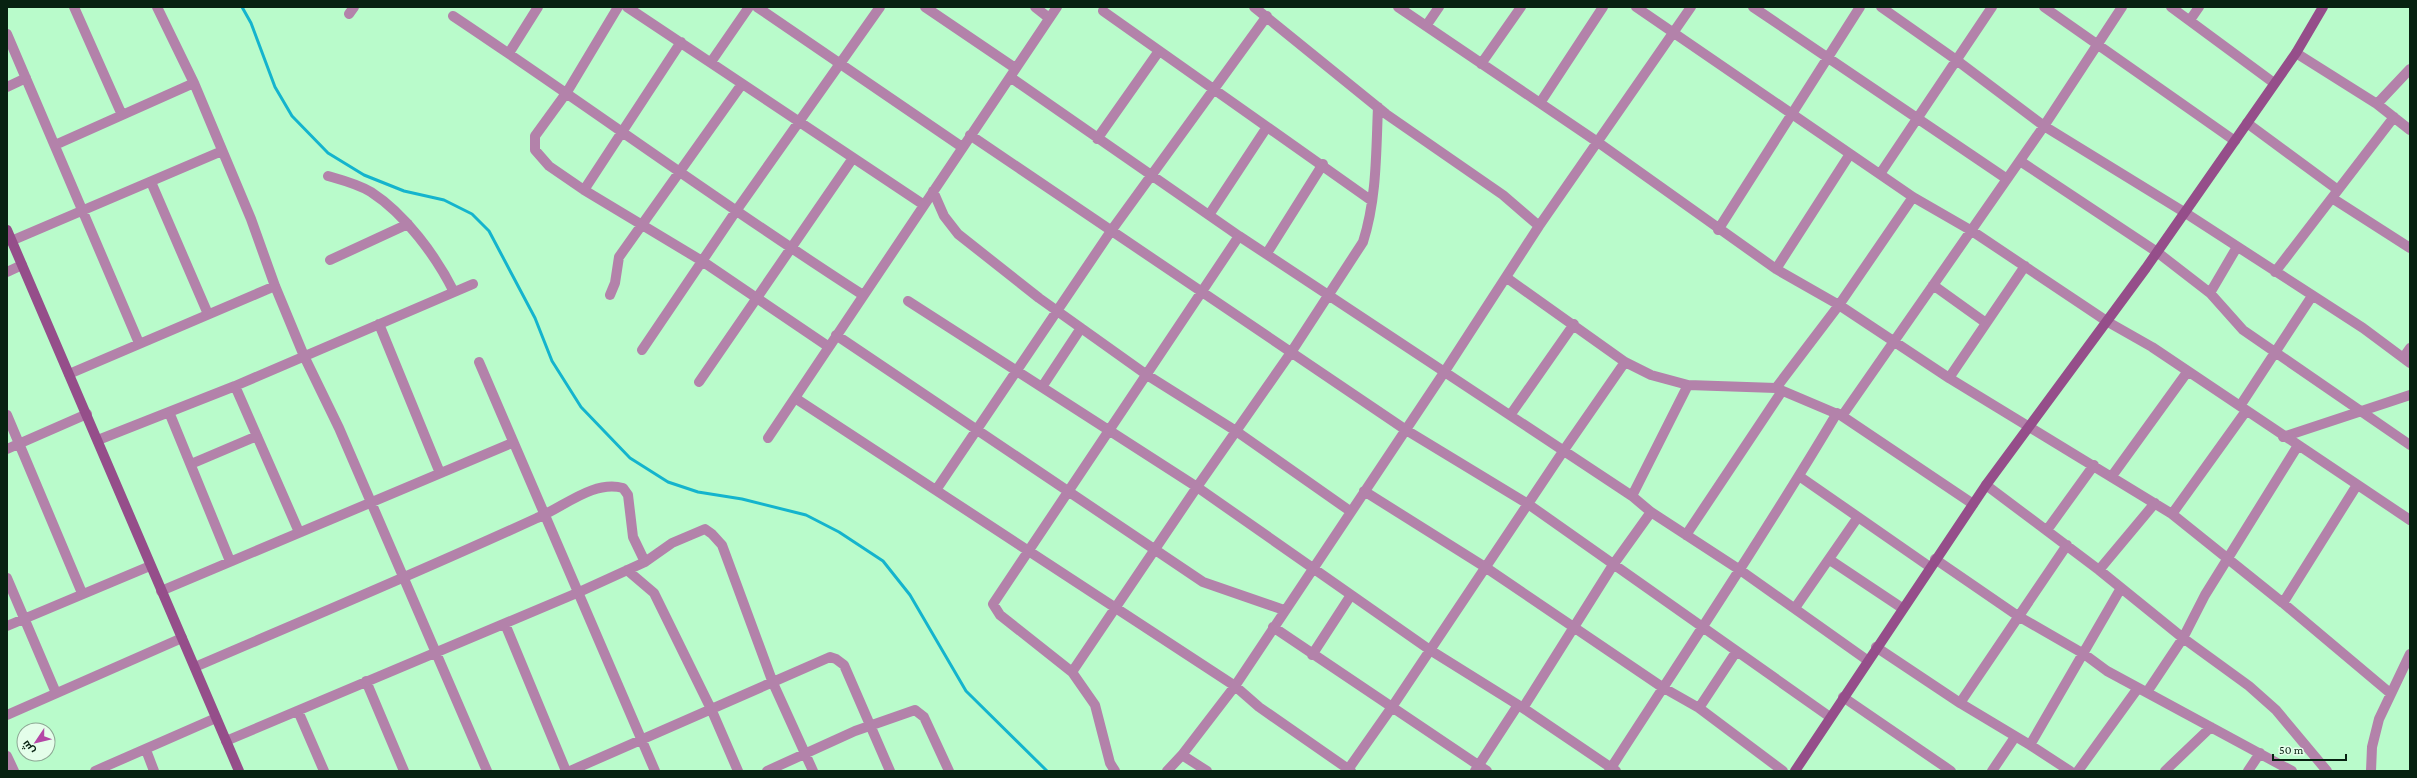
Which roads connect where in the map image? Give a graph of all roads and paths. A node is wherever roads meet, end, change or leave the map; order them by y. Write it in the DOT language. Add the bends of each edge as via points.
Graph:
graph roads {
  1 [pos="74,7"];
  2 [pos="157,7"];
  3 [pos="538,7"];
  4 [pos="618,7"];
  5 [pos="627,7"];
  6 [pos="749,7"];
  7 [pos="757,7"];
  8 [pos="880,7"];
  9 [pos="925,7"];
  10 [pos="1035,7"];
  11 [pos="1057,7"];
  12 [pos="1254,7"];
  13 [pos="1398,7"];
  14 [pos="1439,7"];
  15 [pos="1521,7"];
  16 [pos="1603,7"];
  17 [pos="1636,7"];
  18 [pos="1691,7"];
  19 [pos="1753,7"];
  20 [pos="1860,7"];
  21 [pos="1880,7"];
  22 [pos="1992,7"];
  23 [pos="2044,7"];
  24 [pos="2122,7"];
  25 [pos="2171,7"];
  26 [pos="2199,7"];
  27 [pos="2323,7"];
  28 [pos="1103,11"];
  29 [pos="453,16"];
  30 [pos="1267,16"];
  31 [pos="1049,18"];
  32 [pos="2190,20"];
  33 [pos="1426,26"];
  34 [pos="1674,32"];
  35 [pos="7,34"];
  36 [pos="681,42"];
  37 [pos="2098,46"];
  38 [pos="1159,51"];
  39 [pos="2296,53"];
  40 [pos="509,54"];
  41 [pos="1829,56"];
  42 [pos="1955,59"];
  43 [pos="711,62"];
  44 [pos="1481,64"];
  45 [pos="840,65"];
  46 [pos="2410,69"];
  47 [pos="1012,72"];
  48 [pos="26,78"];
  49 [pos="2274,83"];
  50 [pos="194,84"];
  51 [pos="742,84"];
  52 [pos="7,87"];
  53 [pos="1213,89"];
  54 [pos="567,92"];
  55 [pos="1540,103"];
  56 [pos="2377,104"];
  57 [pos="1378,107"];
  58 [pos="1791,114"];
  59 [pos="122,115"];
  60 [pos="2394,117"];
  61 [pos="1918,118"];
  62 [pos="799,122"];
  63 [pos="2247,123"];
  64 [pos="2044,126"];
  65 [pos="1267,127"];
  66 [pos="2410,130"];
  67 [pos="622,132"];
  68 [pos="970,135"];
  69 [pos="1097,139"];
  70 [pos="2235,141"];
  71 [pos="1599,143"];
  72 [pos="55,145"];
  73 [pos="962,147"];
  74 [pos="222,151"];
  75 [pos="1850,154"];
  76 [pos="853,158"];
  77 [pos="2020,161"];
  78 [pos="1323,164"];
  79 [pos="678,172"];
  80 [pos="1880,174"];
  81 [pos="328,176"];
  82 [pos="1150,176"];
  83 [pos="2007,179"];
  84 [pos="151,182"];
  85 [pos="584,190"];
  86 [pos="933,191"];
  87 [pos="2335,194"];
  88 [pos="1914,197"];
  89 [pos="1372,201"];
  90 [pos="924,205"];
  91 [pos="83,210"];
  92 [pos="736,212"];
  93 [pos="2184,212"];
  94 [pos="1209,215"];
  95 [pos="408,224"];
  96 [pos="642,225"];
  97 [pos="1539,226"];
  98 [pos="7,230"];
  99 [pos="1718,230"];
  100 [pos="1111,231"];
  101 [pos="1972,231"];
  102 [pos="1239,236"];
  103 [pos="12,241"];
  104 [pos="2237,247"];
  105 [pos="2410,248"];
  106 [pos="792,249"];
  107 [pos="2157,252"];
  108 [pos="1267,253"];
  109 [pos="330,260"];
  110 [pos="702,261"];
  111 [pos="22,266"];
  112 [pos="2025,266"];
  113 [pos="1776,269"];
  114 [pos="7,272"];
  115 [pos="2275,272"];
  116 [pos="1507,278"];
  117 [pos="473,284"];
  118 [pos="1933,285"];
  119 [pos="275,286"];
  120 [pos="454,292"];
  121 [pos="1201,292"];
  122 [pos="2210,293"];
  123 [pos="1329,294"];
  124 [pos="610,295"];
  125 [pos="863,295"];
  126 [pos="2312,296"];
  127 [pos="756,299"];
  128 [pos="908,301"];
  129 [pos="1839,305"];
  130 [pos="1056,311"];
  131 [pos="208,314"];
  132 [pos="2108,322"];
  133 [pos="1986,323"];
  134 [pos="379,324"];
  135 [pos="1574,324"];
  136 [pos="1081,328"];
  137 [pos="836,335"];
  138 [pos="1892,341"];
  139 [pos="139,344"];
  140 [pos="828,347"];
  141 [pos="2410,348"];
  142 [pos="642,350"];
  143 [pos="1292,351"];
  144 [pos="2276,351"];
  145 [pos="304,356"];
  146 [pos="2407,360"];
  147 [pos="479,362"];
  148 [pos="1626,362"];
  149 [pos="1016,371"];
  150 [pos="1445,371"];
  151 [pos="2188,371"];
  152 [pos="70,374"];
  153 [pos="1147,375"];
  154 [pos="1949,378"];
  155 [pos="699,382"];
  156 [pos="1688,385"];
  157 [pos="235,386"];
  158 [pos="1042,387"];
  159 [pos="1779,390"];
  160 [pos="2410,395"];
  161 [pos="794,398"];
  162 [pos="2243,409"];
  163 [pos="2359,411"];
  164 [pos="169,412"];
  165 [pos="87,414"];
  166 [pos="1511,414"];
  167 [pos="1839,414"];
  168 [pos="7,415"];
  169 [pos="2028,426"];
  170 [pos="977,429"];
  171 [pos="1406,430"];
  172 [pos="1236,431"];
  173 [pos="1110,432"];
  174 [pos="257,436"];
  175 [pos="2283,437"];
  176 [pos="768,438"];
  177 [pos="98,440"];
  178 [pos="19,443"];
  179 [pos="512,443"];
  180 [pos="2298,446"];
  181 [pos="2410,446"];
  182 [pos="7,448"];
  183 [pos="1564,450"];
  184 [pos="191,464"];
  185 [pos="2094,465"];
  186 [pos="440,473"];
  187 [pos="1799,476"];
  188 [pos="2112,476"];
  189 [pos="1986,485"];
  190 [pos="2357,485"];
  191 [pos="1196,487"];
  192 [pos="936,490"];
  193 [pos="1364,491"];
  194 [pos="1069,493"];
  195 [pos="1632,496"];
  196 [pos="370,502"];
  197 [pos="2155,503"];
  198 [pos="1528,504"];
  199 [pos="1973,504"];
  200 [pos="1350,511"];
  201 [pos="1651,512"];
  202 [pos="2172,514"];
  203 [pos="544,515"];
  204 [pos="1858,517"];
  205 [pos="2410,520"];
  206 [pos="2047,530"];
  207 [pos="299,532"];
  208 [pos="1686,535"];
  209 [pos="2067,546"];
  210 [pos="1156,549"];
  211 [pos="1029,552"];
  212 [pos="2229,559"];
  213 [pos="1830,560"];
  214 [pos="230,561"];
  215 [pos="645,562"];
  216 [pos="1933,563"];
  217 [pos="1613,565"];
  218 [pos="150,566"];
  219 [pos="1485,567"];
  220 [pos="1313,568"];
  221 [pos="627,570"];
  222 [pos="1740,570"];
  223 [pos="2098,570"];
  224 [pos="404,577"];
  225 [pos="7,578"];
  226 [pos="2122,588"];
  227 [pos="161,591"];
  228 [pos="82,593"];
  229 [pos="577,593"];
  230 [pos="1351,595"];
  231 [pos="2283,603"];
  232 [pos="1116,608"];
  233 [pos="1795,608"];
  234 [pos="1902,608"];
  235 [pos="1284,610"];
  236 [pos="2018,616"];
  237 [pos="25,619"];
  238 [pos="505,624"];
  239 [pos="7,626"];
  240 [pos="1273,627"];
  241 [pos="1574,629"];
  242 [pos="1703,629"];
  243 [pos="182,638"];
  244 [pos="2183,638"];
  245 [pos="1876,647"];
  246 [pos="1430,650"];
  247 [pos="438,652"];
  248 [pos="1736,652"];
  249 [pos="2084,654"];
  250 [pos="2410,654"];
  251 [pos="1312,655"];
  252 [pos="1867,660"];
  253 [pos="195,668"];
  254 [pos="1072,672"];
  255 [pos="366,682"];
  256 [pos="773,683"];
  257 [pos="1235,686"];
  258 [pos="1662,687"];
  259 [pos="2143,690"];
  260 [pos="56,693"];
  261 [pos="2390,693"];
  262 [pos="1843,697"];
  263 [pos="1960,703"];
  264 [pos="1392,707"];
  265 [pos="1521,707"];
  266 [pos="1699,708"];
  267 [pos="298,711"];
  268 [pos="712,711"];
  269 [pos="7,715"];
  270 [pos="1830,717"];
  271 [pos="216,718"];
  272 [pos="2211,727"];
  273 [pos="869,728"];
  274 [pos="2016,737"];
  275 [pos="226,741"];
  276 [pos="641,741"];
  277 [pos="2030,745"];
  278 [pos="146,750"];
  279 [pos="2260,753"];
  280 [pos="805,754"];
  281 [pos="1182,755"];
  282 [pos="7,756"];
  283 [pos="1480,769"];
  284 [pos="1349,770"];
  285 [pos="1612,770"];
  286 [pos="14,771"];
  287 [pos="95,771"];
  288 [pos="154,771"];
  289 [pos="239,771"];
  290 [pos="324,771"];
  291 [pos="404,771"];
  292 [pos="487,771"];
  293 [pos="566,771"];
  294 [pos="570,771"];
  295 [pos="655,771"];
  296 [pos="738,771"];
  297 [pos="767,771"];
  298 [pos="813,771"];
  299 [pos="890,771"];
  300 [pos="949,771"];
  301 [pos="1115,771"];
  302 [pos="1167,771"];
  303 [pos="1206,771"];
  304 [pos="1783,771"];
  305 [pos="1795,771"];
  306 [pos="1950,771"];
  307 [pos="1992,771"];
  308 [pos="2070,771"];
  309 [pos="2078,771"];
  310 [pos="2166,771"];
  311 [pos="2248,771"];
  312 [pos="2292,771"];
  313 [pos="2327,771"];
  314 [pos="2370,771"];
  1 -- 59 [label="street"];
  2 -- 50 [label="street"];
  3 -- 40 [label="street"];
  4 -- 54 [label="street"];
  5 -- 36 [label="street"];
  6 -- 43 [label="street"];
  7 -- 45 [label="street"];
  8 -- 45 [label="street"];
  9 -- 47 [label="street"];
  10 -- 31 [label="street"];
  11 -- 31 [label="street"];
  12 -- 30 [label="street"];
  13 -- 33 [label="street"];
  14 -- 33 [label="street"];
  15 -- 44 [label="street"];
  16 -- 55 [label="street"];
  17 -- 34 [label="street"];
  18 -- 34 [label="street"];
  19 -- 41 [label="street"];
  20 -- 41 [label="street"];
  21 -- 42 [label="street"];
  22 -- 42 [label="street"];
  23 -- 37 [label="street"];
  24 -- 37 [label="street"];
  25 -- 32 [label="street"];
  26 -- 32 [label="street"];
  27 -- 39 [label="street"];
  28 -- 38 [label="street"];
  29 -- 40 [label="street"];
  30 -- 53 [label="street"];
  30 -- 57 [label="street"];
  31 -- 47 [label="street"];
  32 -- 49 [label="street"];
  33 -- 44 [label="street"];
  34 -- 58 [label="street"];
  34 -- 71 [label="street"];
  35 -- 48 [label="street"];
  36 -- 43 [label="street"];
  36 -- 67 [label="street"];
  37 -- 64 [label="street"];
  37 -- 70 [label="street"];
  38 -- 53 [label="street"];
  38 -- 69 [label="street"];
  39 -- 49 [label="street"];
  39 -- 56 [label="street"];
  40 -- 54 [label="street"];
  41 -- 58 [label="street"];
  41 -- 61 [label="street"];
  42 -- 61 [label="street"];
  42 -- 64 [label="street"];
  43 -- 51 [label="street"];
  44 -- 55 [label="street"];
  45 -- 62 [label="street"];
  45 -- 73 [label="street"];
  46 -- 56 [label="street"];
  47 -- 68 [label="street"];
  47 -- 69 [label="street"];
  48 -- 52 [label="street"];
  48 -- 72 [label="street"];
  49 -- 63 [label="street"];
  50 -- 59 [label="street"];
  50 -- 74 [label="street"];
  51 -- 62 [label="street"];
  51 -- 79 [label="street"];
  53 -- 65 [label="street"];
  53 -- 82 [label="street"];
  54 -- 67 [label="street"];
  54 -- 85 [label="street" via="535,136 535,150 549,166"];
  55 -- 71 [label="street"];
  56 -- 60 [label="street"];
  57 -- 89 [label="street"];
  57 -- 97 [label="street" via="1503,195"];
  58 -- 75 [label="street"];
  58 -- 99 [label="street"];
  59 -- 72 [label="street"];
  60 -- 66 [label="street"];
  60 -- 87 [label="street"];
  61 -- 80 [label="street"];
  61 -- 83 [label="street"];
  62 -- 76 [label="street"];
  62 -- 92 [label="street"];
  63 -- 70 [label="street"];
  63 -- 87 [label="street"];
  64 -- 77 [label="street"];
  64 -- 93 [label="street"];
  65 -- 78 [label="street"];
  65 -- 94 [label="street"];
  67 -- 79 [label="street"];
  67 -- 85 [label="street"];
  68 -- 73 [label="street"];
  68 -- 100 [label="street"];
  69 -- 82 [label="street"];
  70 -- 93 [label="street"];
  71 -- 97 [label="street"];
  71 -- 99 [label="street"];
  72 -- 91 [label="street"];
  73 -- 86 [label="street"];
  74 -- 84 [label="street"];
  74 -- 119 [label="street" via="265,255"];
  75 -- 80 [label="street"];
  75 -- 113 [label="street"];
  76 -- 90 [label="street"];
  76 -- 106 [label="street"];
  77 -- 83 [label="street"];
  77 -- 107 [label="street"];
  78 -- 89 [label="street"];
  78 -- 108 [label="street"];
  79 -- 92 [label="street"];
  79 -- 96 [label="street"];
  80 -- 88 [label="street"];
  81 -- 95 [label="street" via="370,192"];
  82 -- 94 [label="street"];
  82 -- 100 [label="street"];
  83 -- 101 [label="street"];
  84 -- 91 [label="street"];
  84 -- 131 [label="street"];
  85 -- 96 [label="street"];
  86 -- 90 [label="street"];
  86 -- 130 [label="street" via="944,216 958,234"];
  87 -- 105 [label="street"];
  87 -- 115 [label="street"];
  88 -- 101 [label="street"];
  88 -- 129 [label="street"];
  89 -- 123 [label="street" via="1363,242"];
  90 -- 125 [label="street"];
  91 -- 103 [label="street"];
  91 -- 139 [label="street"];
  92 -- 106 [label="street"];
  92 -- 110 [label="street"];
  93 -- 104 [label="street"];
  93 -- 107 [label="street"];
  94 -- 102 [label="street"];
  95 -- 109 [label="street"];
  95 -- 120 [label="street" via="443,269"];
  96 -- 110 [label="street"];
  96 -- 124 [label="street" via="620,256"];
  97 -- 116 [label="street"];
  98 -- 103 [label="street"];
  99 -- 113 [label="street"];
  100 -- 121 [label="street"];
  100 -- 130 [label="street"];
  101 -- 112 [label="street"];
  101 -- 118 [label="street"];
  102 -- 108 [label="street"];
  102 -- 121 [label="street"];
  103 -- 111 [label="street"];
  104 -- 115 [label="street"];
  104 -- 122 [label="street"];
  106 -- 125 [label="street"];
  106 -- 127 [label="street"];
  107 -- 122 [label="street"];
  107 -- 132 [label="street"];
  108 -- 123 [label="street"];
  110 -- 127 [label="street"];
  110 -- 142 [label="street"];
  111 -- 114 [label="street"];
  111 -- 152 [label="street"];
  112 -- 132 [label="street"];
  112 -- 133 [label="street"];
  113 -- 129 [label="street"];
  115 -- 126 [label="street"];
  116 -- 135 [label="street"];
  116 -- 150 [label="street"];
  117 -- 120 [label="street"];
  118 -- 133 [label="street"];
  118 -- 138 [label="street"];
  119 -- 131 [label="street"];
  119 -- 145 [label="street"];
  120 -- 134 [label="street"];
  121 -- 143 [label="street"];
  121 -- 153 [label="street"];
  122 -- 144 [label="street" via="2243,330"];
  123 -- 143 [label="street"];
  123 -- 150 [label="street"];
  125 -- 137 [label="street"];
  126 -- 144 [label="street"];
  126 -- 146 [label="street"];
  127 -- 140 [label="street"];
  127 -- 155 [label="street"];
  128 -- 149 [label="street"];
  129 -- 138 [label="street"];
  129 -- 159 [label="street"];
  130 -- 136 [label="street"];
  130 -- 149 [label="street"];
  131 -- 139 [label="street"];
  132 -- 151 [label="street"];
  132 -- 169 [label="street"];
  133 -- 154 [label="street"];
  134 -- 145 [label="street"];
  134 -- 186 [label="street"];
  135 -- 148 [label="street"];
  135 -- 166 [label="street"];
  136 -- 153 [label="street"];
  136 -- 158 [label="street"];
  137 -- 140 [label="street"];
  137 -- 170 [label="street"];
  138 -- 154 [label="street"];
  138 -- 167 [label="street"];
  139 -- 152 [label="street"];
  140 -- 161 [label="street"];
  141 -- 146 [label="street"];
  143 -- 171 [label="street"];
  143 -- 172 [label="street"];
  144 -- 162 [label="street"];
  144 -- 163 [label="street"];
  145 -- 157 [label="street"];
  145 -- 196 [label="street"];
  147 -- 179 [label="street"];
  148 -- 156 [label="street" via="1651,375"];
  148 -- 183 [label="street"];
  149 -- 158 [label="street"];
  149 -- 170 [label="street"];
  150 -- 166 [label="street"];
  150 -- 171 [label="street"];
  151 -- 162 [label="street"];
  151 -- 188 [label="street"];
  152 -- 165 [label="street"];
  153 -- 172 [label="street"];
  153 -- 173 [label="street"];
  154 -- 169 [label="street"];
  156 -- 159 [label="street"];
  156 -- 195 [label="street"];
  157 -- 164 [label="street"];
  157 -- 174 [label="street"];
  158 -- 173 [label="street"];
  159 -- 167 [label="street"];
  159 -- 208 [label="street"];
  160 -- 163 [label="street"];
  161 -- 176 [label="street"];
  161 -- 192 [label="street"];
  162 -- 175 [label="street"];
  162 -- 202 [label="street"];
  163 -- 175 [label="street"];
  163 -- 181 [label="street"];
  164 -- 177 [label="street"];
  164 -- 184 [label="street"];
  165 -- 177 [label="street"];
  165 -- 178 [label="street"];
  166 -- 183 [label="street"];
  167 -- 187 [label="street"];
  167 -- 199 [label="street"];
  168 -- 178 [label="street"];
  169 -- 185 [label="street"];
  169 -- 189 [label="street"];
  170 -- 192 [label="street"];
  170 -- 194 [label="street"];
  171 -- 193 [label="street"];
  171 -- 198 [label="street"];
  172 -- 191 [label="street"];
  172 -- 200 [label="street"];
  173 -- 191 [label="street"];
  173 -- 194 [label="street"];
  174 -- 184 [label="street"];
  174 -- 207 [label="street"];
  175 -- 180 [label="street"];
  177 -- 218 [label="street"];
  178 -- 182 [label="street"];
  178 -- 228 [label="street"];
  179 -- 186 [label="street"];
  179 -- 203 [label="street"];
  180 -- 190 [label="street"];
  180 -- 212 [label="street"];
  183 -- 195 [label="street"];
  183 -- 198 [label="street"];
  184 -- 214 [label="street"];
  185 -- 188 [label="street"];
  185 -- 206 [label="street"];
  186 -- 196 [label="street"];
  187 -- 204 [label="street"];
  187 -- 222 [label="street"];
  188 -- 197 [label="street"];
  189 -- 199 [label="street"];
  189 -- 206 [label="street"];
  190 -- 205 [label="street"];
  190 -- 231 [label="street"];
  191 -- 210 [label="street"];
  191 -- 220 [label="street"];
  192 -- 211 [label="street"];
  193 -- 200 [label="street"];
  193 -- 219 [label="street"];
  194 -- 210 [label="street"];
  194 -- 211 [label="street"];
  195 -- 201 [label="street"];
  196 -- 207 [label="street"];
  196 -- 224 [label="street"];
  197 -- 202 [label="street"];
  197 -- 223 [label="street"];
  198 -- 217 [label="street"];
  198 -- 219 [label="street"];
  199 -- 216 [label="street"];
  200 -- 220 [label="street"];
  201 -- 208 [label="street"];
  201 -- 217 [label="street"];
  202 -- 212 [label="street"];
  203 -- 215 [label="street" via="586,492 607,486 623,488 628,494 633,537"];
  203 -- 224 [label="street"];
  203 -- 229 [label="street"];
  204 -- 213 [label="street"];
  204 -- 216 [label="street"];
  206 -- 209 [label="street"];
  207 -- 214 [label="street"];
  208 -- 222 [label="street"];
  209 -- 223 [label="street"];
  209 -- 236 [label="street"];
  210 -- 232 [label="street"];
  210 -- 235 [label="street" via="1203,582"];
  211 -- 232 [label="street"];
  211 -- 254 [label="street" via="993,604 994,609"];
  212 -- 231 [label="street"];
  212 -- 244 [label="street" via="2205,595"];
  213 -- 233 [label="street"];
  213 -- 234 [label="street"];
  214 -- 227 [label="street"];
  215 -- 221 [label="street"];
  215 -- 256 [label="street" via="672,543 695,532 705,529 712,534 722,545"];
  216 -- 234 [label="street"];
  216 -- 236 [label="street"];
  217 -- 241 [label="street"];
  217 -- 242 [label="street"];
  218 -- 227 [label="street"];
  218 -- 228 [label="street"];
  219 -- 241 [label="street"];
  219 -- 246 [label="street"];
  220 -- 230 [label="street"];
  220 -- 235 [label="street"];
  221 -- 229 [label="street"];
  221 -- 268 [label="street" via="654,593"];
  222 -- 233 [label="street"];
  222 -- 242 [label="street"];
  223 -- 226 [label="street"];
  224 -- 247 [label="street"];
  224 -- 253 [label="street"];
  225 -- 237 [label="street"];
  226 -- 244 [label="street"];
  226 -- 249 [label="street"];
  227 -- 243 [label="street"];
  228 -- 237 [label="street"];
  229 -- 238 [label="street"];
  229 -- 276 [label="street"];
  230 -- 246 [label="street"];
  230 -- 251 [label="street"];
  231 -- 261 [label="street"];
  232 -- 254 [label="street"];
  232 -- 257 [label="street"];
  233 -- 252 [label="street"];
  234 -- 245 [label="street"];
  235 -- 240 [label="street"];
  236 -- 249 [label="street"];
  236 -- 263 [label="street"];
  237 -- 239 [label="street"];
  237 -- 260 [label="street"];
  238 -- 247 [label="street"];
  238 -- 293 [label="street"];
  240 -- 251 [label="street"];
  240 -- 257 [label="street"];
  241 -- 258 [label="street"];
  241 -- 265 [label="street"];
  242 -- 248 [label="street"];
  242 -- 258 [label="street"];
  243 -- 253 [label="street"];
  243 -- 260 [label="street"];
  244 -- 259 [label="street"];
  244 -- 313 [label="street" via="2249,686 2276,710"];
  245 -- 252 [label="street"];
  245 -- 263 [label="street"];
  246 -- 264 [label="street"];
  246 -- 265 [label="street"];
  247 -- 255 [label="street"];
  247 -- 292 [label="street"];
  248 -- 266 [label="street"];
  248 -- 270 [label="street"];
  249 -- 259 [label="street" via="2107,671"];
  249 -- 277 [label="street"];
  250 -- 261 [label="street"];
  251 -- 264 [label="street"];
  252 -- 262 [label="street"];
  253 -- 271 [label="street"];
  254 -- 301 [label="street" via="1095,705 1110,763"];
  255 -- 267 [label="street"];
  255 -- 291 [label="street"];
  256 -- 268 [label="street"];
  256 -- 273 [label="street" via="830,657 836,659 844,665"];
  256 -- 280 [label="street"];
  257 -- 281 [label="street"];
  257 -- 284 [label="street" via="1259,707"];
  258 -- 266 [label="street"];
  258 -- 285 [label="street"];
  259 -- 272 [label="street"];
  259 -- 309 [label="street"];
  260 -- 269 [label="street"];
  261 -- 314 [label="street" via="2379,719 2372,747"];
  262 -- 270 [label="street"];
  262 -- 306 [label="street"];
  263 -- 274 [label="street"];
  264 -- 283 [label="street"];
  264 -- 284 [label="street"];
  265 -- 283 [label="street"];
  265 -- 285 [label="street"];
  266 -- 304 [label="street"];
  267 -- 275 [label="street"];
  267 -- 290 [label="street"];
  268 -- 276 [label="street"];
  268 -- 296 [label="street"];
  270 -- 305 [label="street"];
  271 -- 275 [label="street"];
  271 -- 278 [label="street"];
  272 -- 279 [label="street"];
  272 -- 310 [label="street"];
  273 -- 280 [label="street" via="855,731"];
  273 -- 299 [label="street"];
  273 -- 300 [label="street" via="915,710 920,712"];
  274 -- 277 [label="street"];
  274 -- 307 [label="street"];
  275 -- 289 [label="street"];
  276 -- 294 [label="street"];
  276 -- 295 [label="street"];
  277 -- 308 [label="street"];
  278 -- 287 [label="street"];
  278 -- 288 [label="street"];
  279 -- 311 [label="street"];
  279 -- 312 [label="street"];
  280 -- 297 [label="street"];
  280 -- 298 [label="street"];
  281 -- 302 [label="street"];
  281 -- 303 [label="street"];
  282 -- 286 [label="street"];
}
